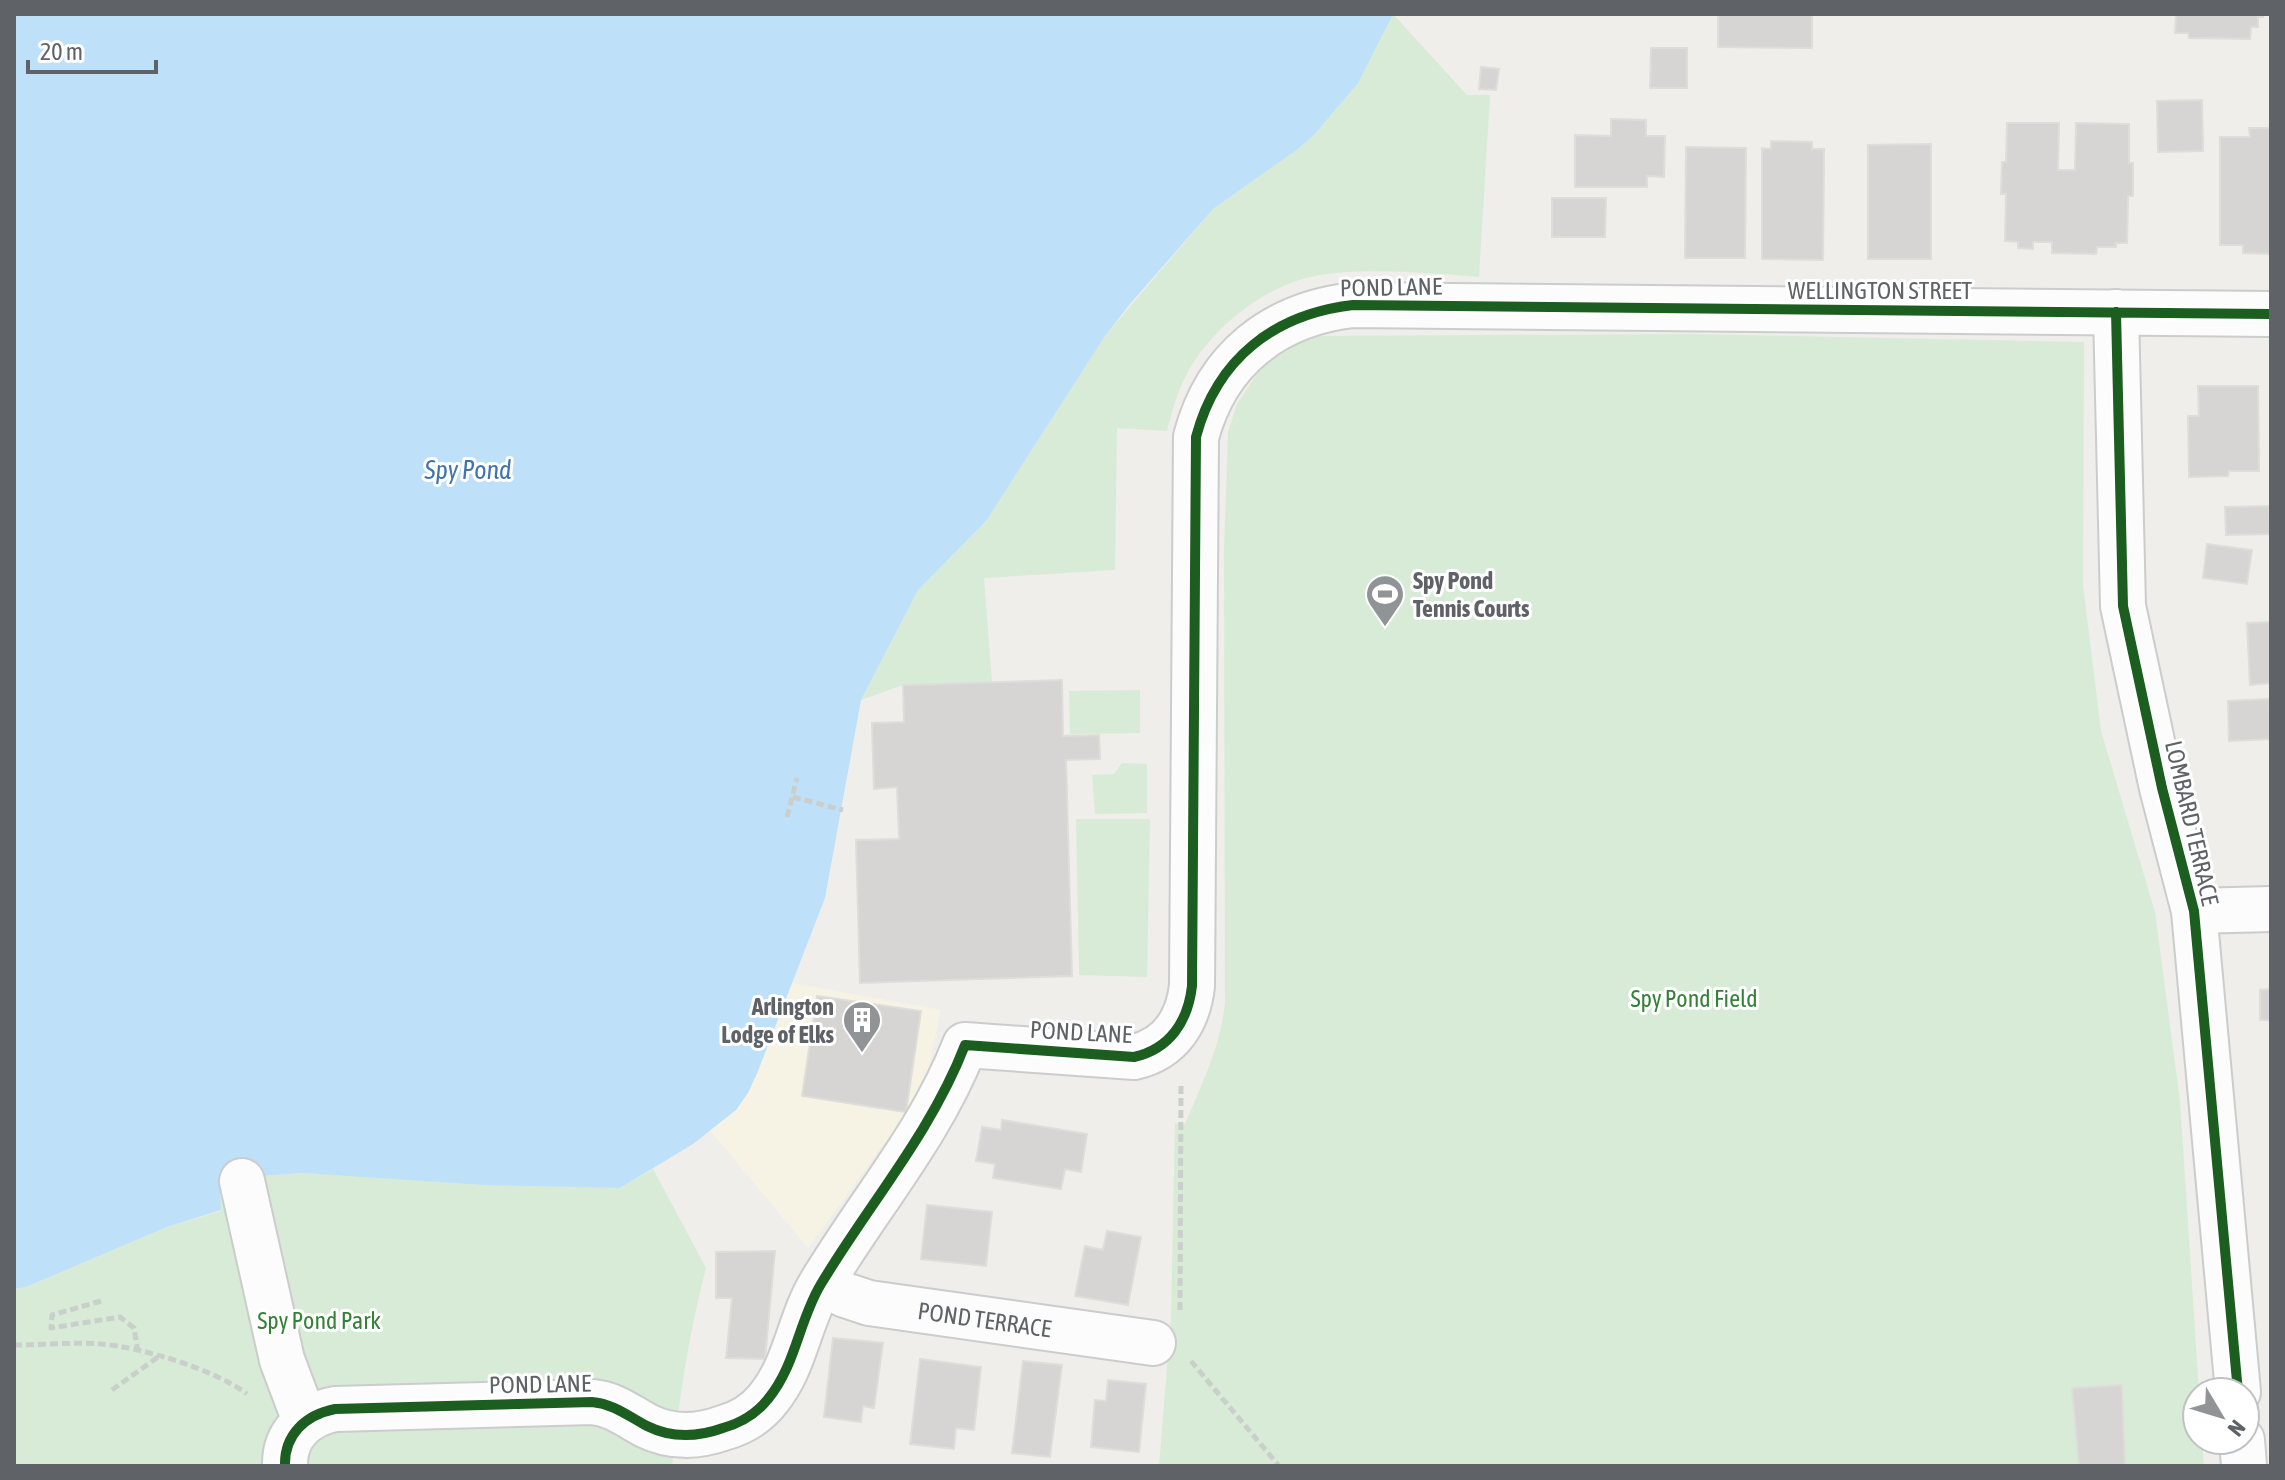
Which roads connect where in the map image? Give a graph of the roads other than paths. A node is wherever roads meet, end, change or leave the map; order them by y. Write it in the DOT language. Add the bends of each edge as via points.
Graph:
graph roads {
  1 [pos="1489,307"];
  2 [pos="2116,312"];
  3 [pos="2271,314"];
  4 [pos="2271,909"];
  5 [pos="2194,911"];
  6 [pos="242,1181"];
  7 [pos="822,1283"];
  8 [pos="1166,1345"];
  9 [pos="2237,1376"];
  10 [pos="305,1421"];
  11 [pos="285,1466"];
  1 -- 2 [label="street, WELLINGTON STREET"];
  1 -- 7 [label="street, POND LANE" via="1353,305 1310,313 1287,321 1250,347 1223,377 1206,405 1195,452 1192,986 1187,1011 1176,1032 1146,1054 1123,1057 965,1045 932,1117"];
  2 -- 3 [label="street, WELLINGTON STREET"];
  2 -- 5 [label="street, LOMBARD TERRACE" via="2123,606"];
  4 -- 5 [label="street"];
  5 -- 9 [label="street, LOMBARD TERRACE"];
  6 -- 10 [label="street" via="282,1360"];
  7 -- 8 [label="street, POND TERRACE" via="869,1303"];
  7 -- 10 [label="street, POND LANE" via="778,1385 755,1412 726,1428 692,1435 662,1432 592,1402 335,1409"];
  10 -- 11 [label="street" via="286,1445"];
}
